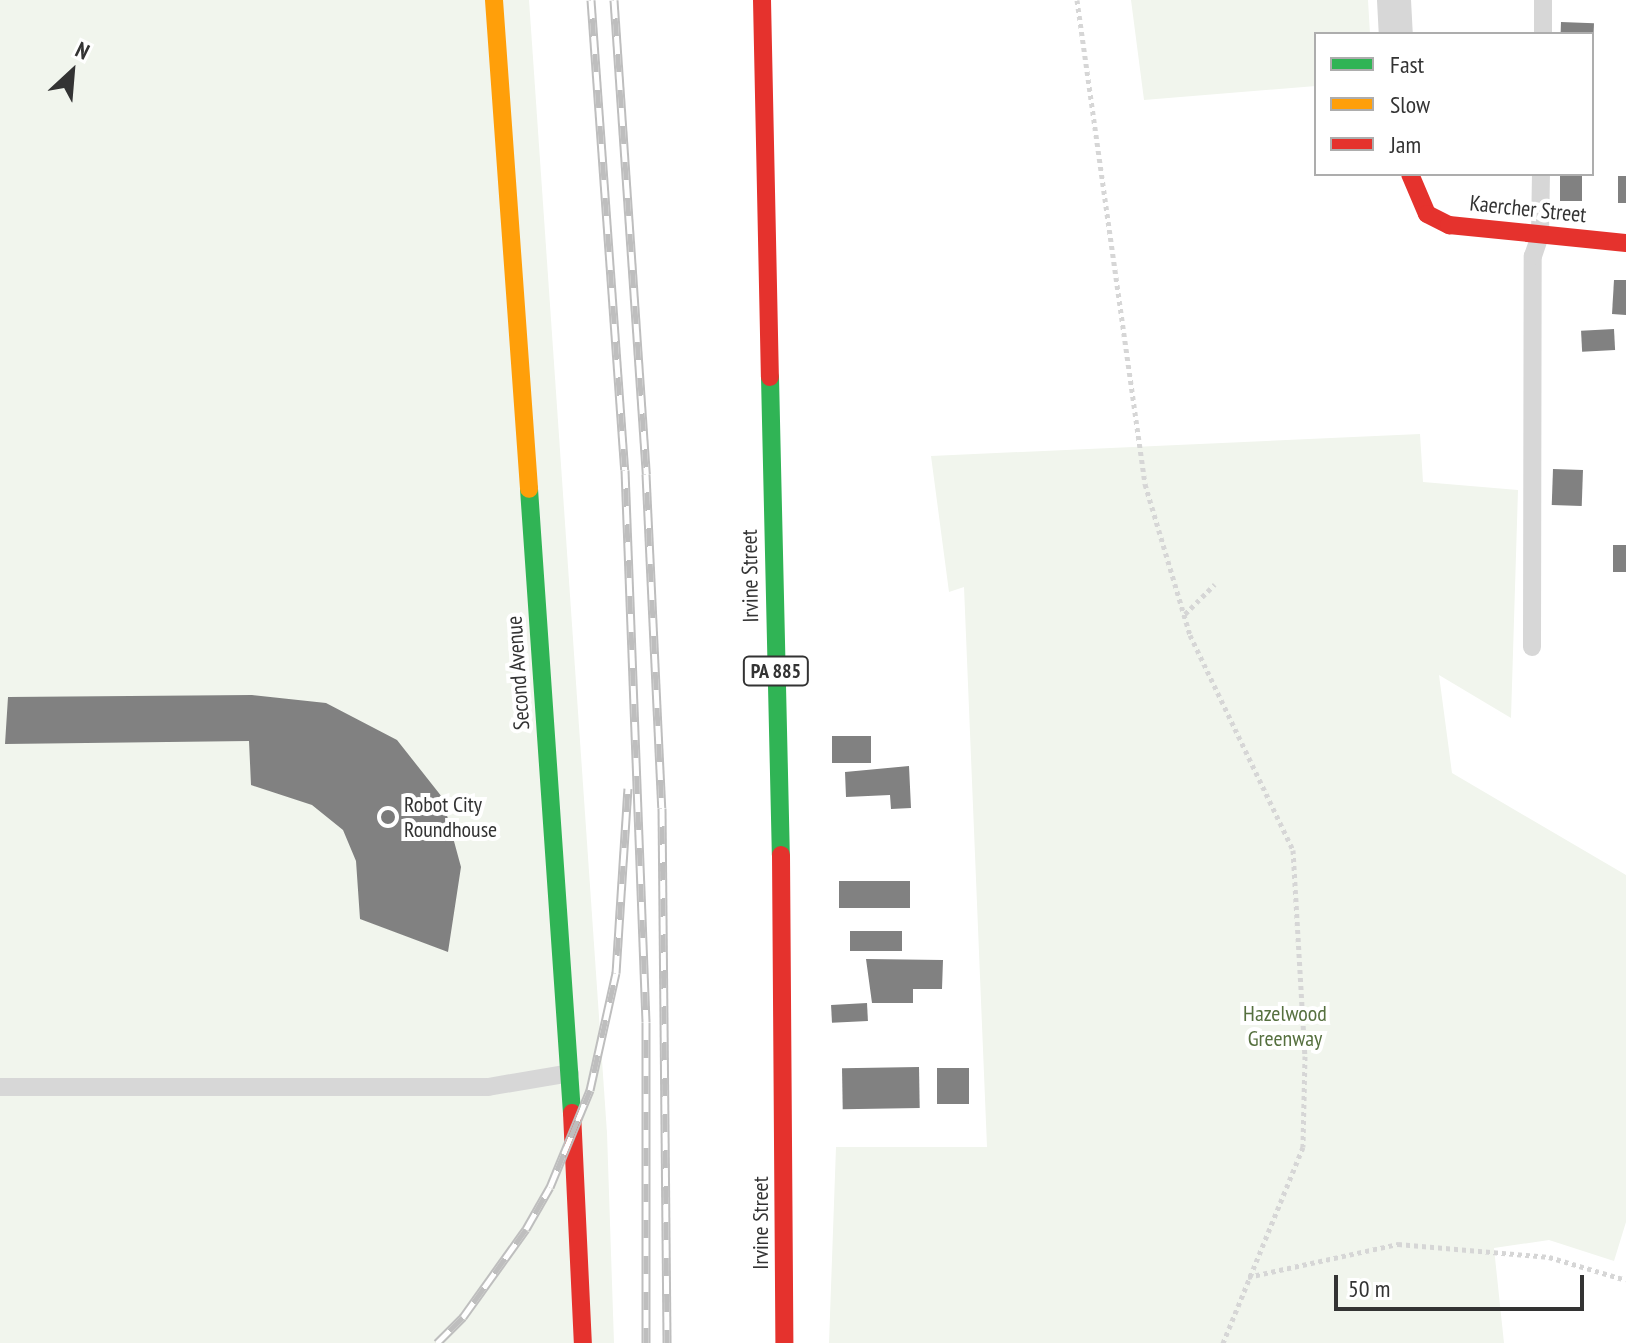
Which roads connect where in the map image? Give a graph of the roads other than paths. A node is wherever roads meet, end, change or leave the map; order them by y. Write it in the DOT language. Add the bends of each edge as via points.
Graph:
graph roads {
  1 [pos="494,0"];
  2 [pos="762,0"];
  3 [pos="1394,0"];
  4 [pos="1543,0"];
  5 [pos="1396,32"];
  6 [pos="1543,32"];
  7 [pos="1411,176"];
  8 [pos="1541,176"];
  9 [pos="1540,236"];
  10 [pos="1626,243"];
  11 [pos="1532,647"];
  12 [pos="570,1073"];
  13 [pos="0,1087"];
  14 [pos="583,1343"];
  15 [pos="784,1343"];
  1 -- 12 [label="street, Second Avenue"];
  2 -- 15 [label="street, Irvine Street / PA 885" via="785,1061"];
  3 -- 5 [label="street"];
  4 -- 6 [label="lane"];
  7 -- 9 [label="street, Kaercher Street" via="1427,214 1449,225"];
  8 -- 9 [label="lane"];
  9 -- 10 [label="street, Kaercher Street"];
  9 -- 11 [label="lane" via="1533,256"];
  12 -- 13 [label="lane" via="488,1087"];
  12 -- 14 [label="street, Second Avenue"];
}
